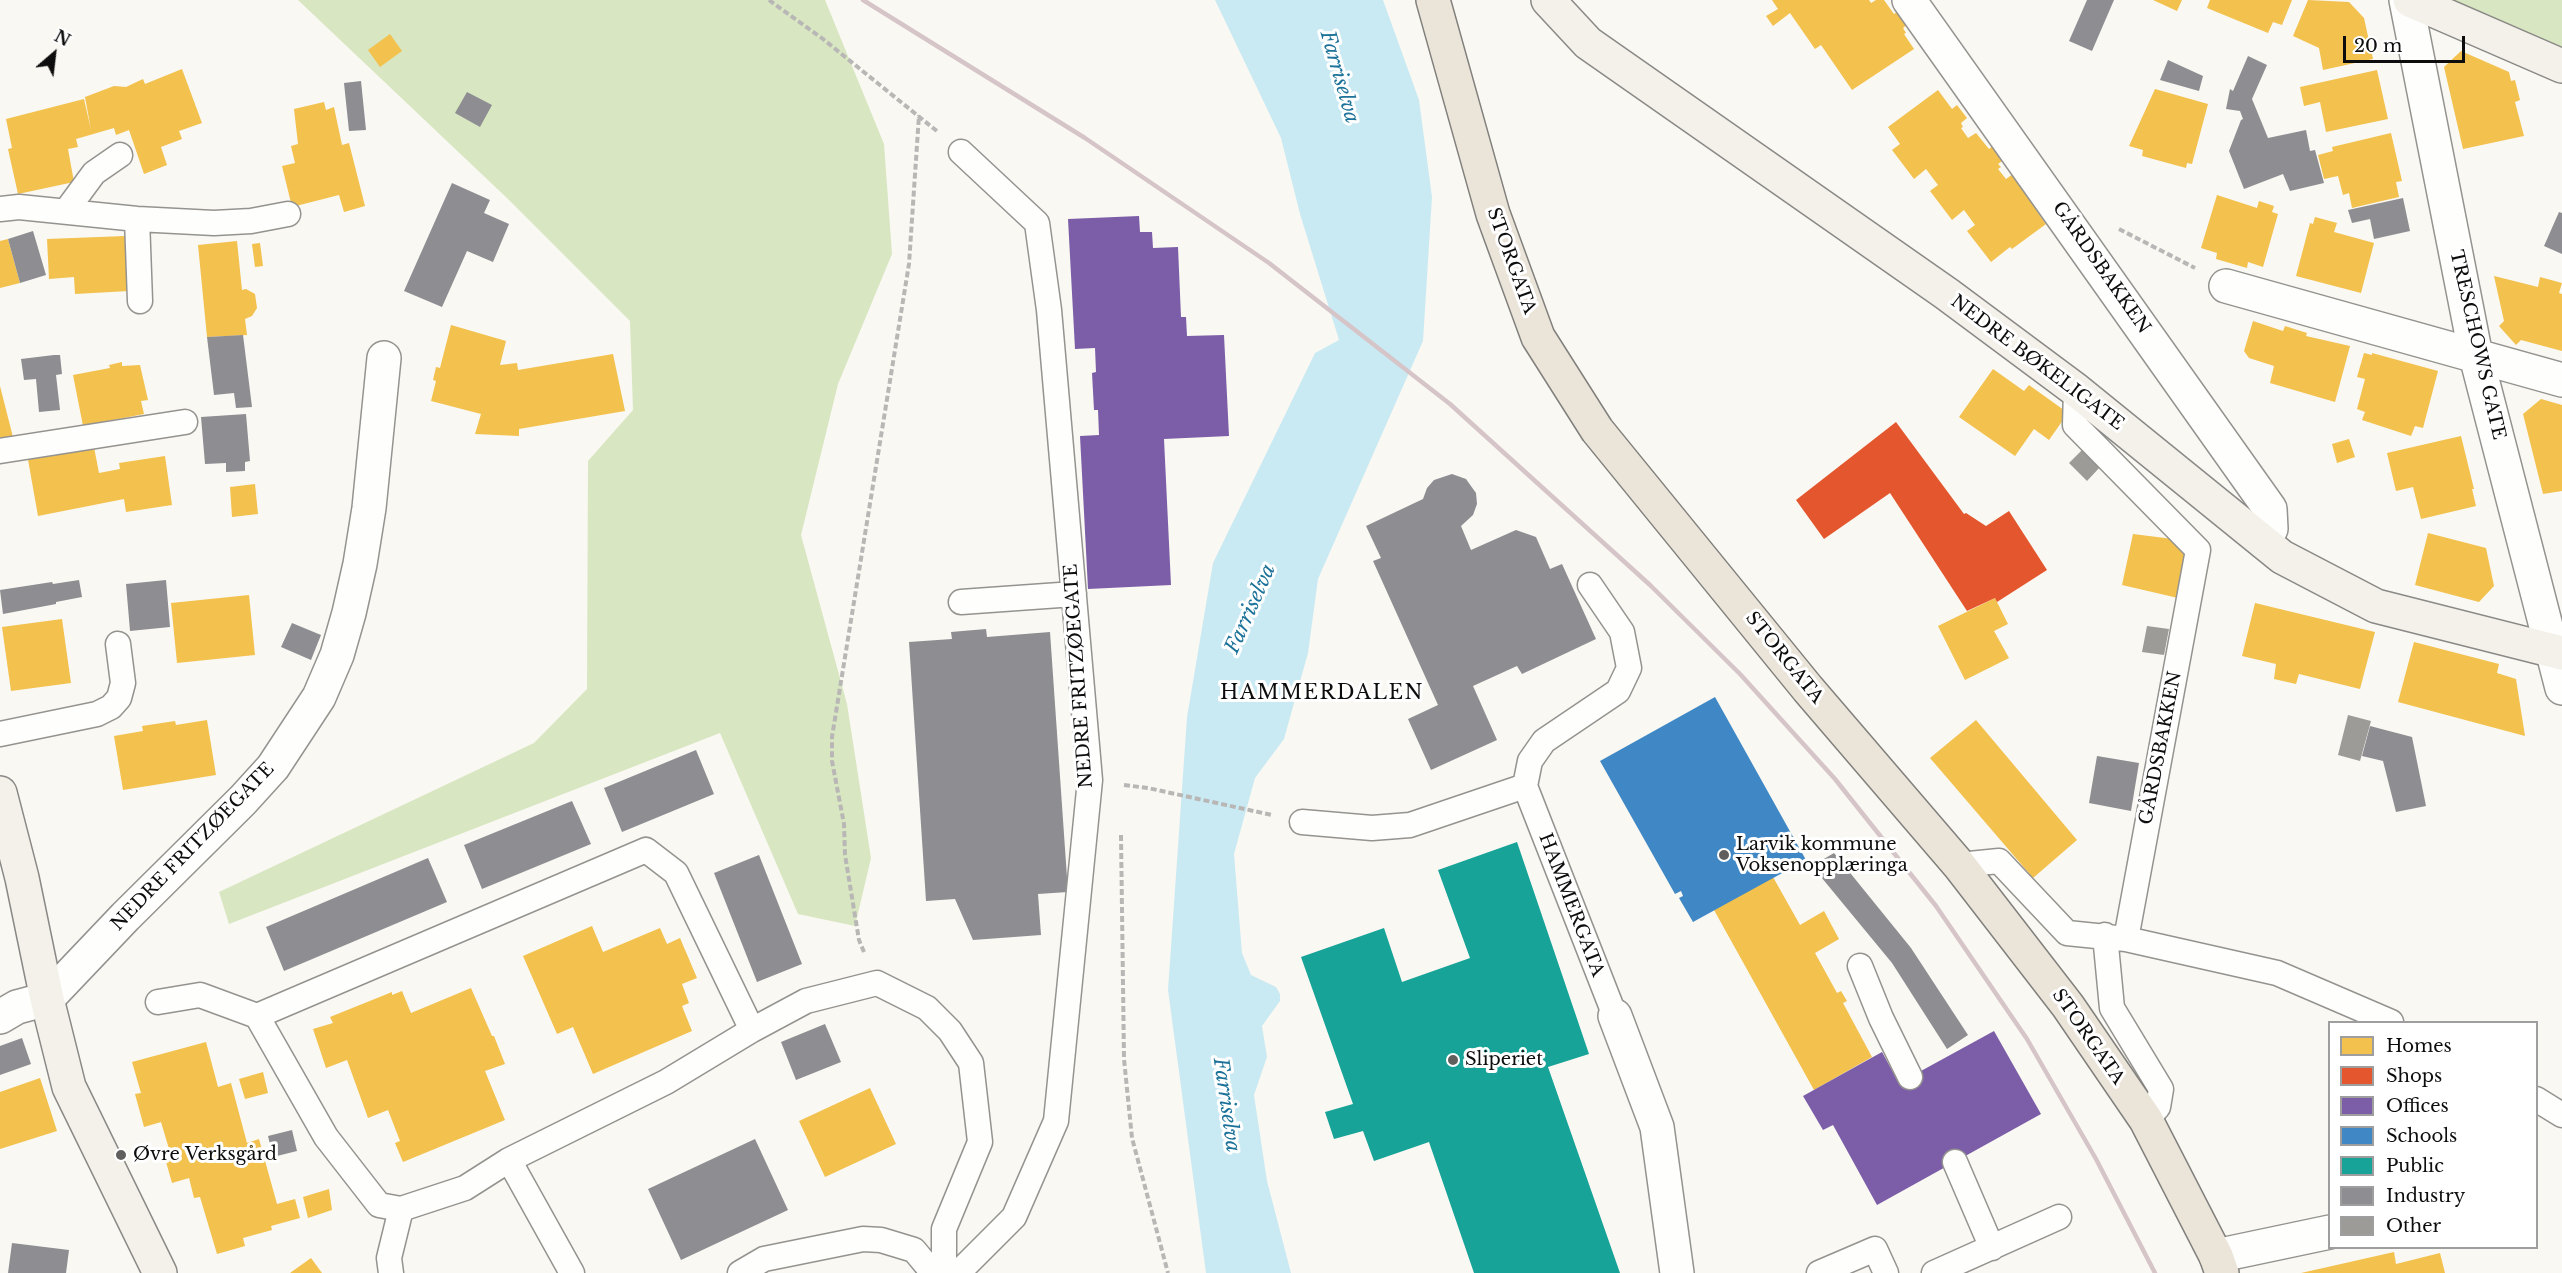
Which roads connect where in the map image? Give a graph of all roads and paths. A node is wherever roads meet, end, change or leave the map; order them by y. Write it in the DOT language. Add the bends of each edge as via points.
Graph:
graph roads {
  1 [pos="769,0"];
  2 [pos="1433,0"];
  3 [pos="1548,0"];
  4 [pos="1910,0"];
  5 [pos="2408,0"];
  6 [pos="2562,66"];
  7 [pos="919,115"];
  8 [pos="961,152"];
  9 [pos="120,155"];
  10 [pos="0,209"];
  11 [pos="66,211"];
  12 [pos="288,214"];
  13 [pos="137,219"];
  14 [pos="2066,219"];
  15 [pos="2226,286"];
  16 [pos="140,301"];
  17 [pos="2476,356"];
  18 [pos="384,358"];
  19 [pos="2562,380"];
  20 [pos="2076,390"];
  21 [pos="185,422"];
  22 [pos="0,451"];
  23 [pos="2264,542"];
  24 [pos="1590,585"];
  25 [pos="1074,594"];
  26 [pos="961,602"];
  27 [pos="118,644"];
  28 [pos="2558,652"];
  29 [pos="2562,688"];
  30 [pos="0,734"];
  31 [pos="1525,786"];
  32 [pos="1148,788"];
  33 [pos="0,793"];
  34 [pos="1302,822"];
  35 [pos="1120,832"];
  36 [pos="1959,865"];
  37 [pos="2115,937"];
  38 [pos="1860,966"];
  39 [pos="877,983"];
  40 [pos="47,999"];
  41 [pos="158,1002"];
  42 [pos="257,1016"];
  43 [pos="0,1017"];
  44 [pos="1615,1017"];
  45 [pos="2386,1021"];
  46 [pos="752,1030"];
  47 [pos="1910,1077"];
  48 [pos="2538,1100"];
  49 [pos="2562,1115"];
  50 [pos="2146,1120"];
  51 [pos="509,1160"];
  52 [pos="1955,1162"];
  53 [pos="400,1209"];
  54 [pos="2059,1217"];
  55 [pos="2328,1233"];
  56 [pos="1992,1248"];
  57 [pos="2219,1265"];
  58 [pos="160,1273"];
  59 [pos="391,1273"];
  60 [pos="572,1273"];
  61 [pos="740,1273"];
  62 [pos="933,1273"];
  63 [pos="944,1273"];
  64 [pos="958,1273"];
  65 [pos="1168,1273"];
  66 [pos="1677,1273"];
  67 [pos="1820,1273"];
  68 [pos="1886,1273"];
  69 [pos="1934,1273"];
  1 -- 7 [label="path"];
  2 -- 36 [label="main road, STORGATA" via="1493,214 1538,337 1597,430 1808,689"];
  3 -- 20 [label="main road, NEDRE BØKELIGATE" via="1588,43 1947,294"];
  4 -- 14 [label="street, GÅRDSBAKKEN"];
  5 -- 6 [label="main road"];
  5 -- 17 [label="street, TRESCHOWS GATE"];
  7 -- 8 [label="path"];
  7 -- 39 [label="path" via="909,264 832,736 832,761 859,940"];
  8 -- 25 [label="lane, NEDRE FRITZØEGATE" via="1036,223 1049,310"];
  9 -- 11 [label="lane" via="94,173"];
  10 -- 11 [label="lane"];
  11 -- 13 [label="lane"];
  12 -- 13 [label="lane" via="214,223"];
  13 -- 16 [label="lane"];
  14 -- 15 [label="path" via="2082,218 2121,230"];
  14 -- 23 [label="street, GÅRDSBAKKEN" via="2270,509 2271,529"];
  15 -- 17 [label="street"];
  17 -- 19 [label="street"];
  17 -- 28 [label="street, TRESCHOWS GATE"];
  18 -- 40 [label="street, NEDRE FRITZØEGATE" via="360,564 337,655 319,697 273,767"];
  20 -- 23 [label="main road, NEDRE BØKELIGATE"];
  20 -- 37 [label="lane, GÅRDSBAKKEN" via="2075,425 2198,550"];
  21 -- 22 [label="lane"];
  23 -- 28 [label="main road, NEDRE BØKELIGATE" via="2282,557 2376,606"];
  24 -- 31 [label="lane" via="1622,632 1629,668 1618,691 1545,741 1530,761"];
  25 -- 26 [label="lane"];
  25 -- 64 [label="lane, NEDRE FRITZØEGATE" via="1090,780 1056,1121 1014,1217"];
  27 -- 30 [label="lane" via="123,683 119,698 111,707 97,714"];
  28 -- 29 [label="street, TRESCHOWS GATE"];
  31 -- 34 [label="lane" via="1410,825 1372,828"];
  31 -- 44 [label="lane, HAMMERGATA"];
  32 -- 34 [label="path"];
  33 -- 40 [label="main road"];
  35 -- 65 [label="path" via="1125,1059 1132,1138"];
  36 -- 37 [label="lane" via="1999,861 2067,933"];
  36 -- 50 [label="main road, STORGATA" via="2068,1006"];
  37 -- 45 [label="lane" via="2277,973"];
  37 -- 50 [label="lane" via="2112,1008 2161,1089 2158,1107"];
  38 -- 47 [label="lane"];
  39 -- 46 [label="lane" via="806,1001"];
  39 -- 63 [label="lane" via="927,1008 951,1031 971,1063 980,1142 944,1229"];
  40 -- 43 [label="street" via="17,1006"];
  40 -- 58 [label="main road" via="69,1087"];
  41 -- 42 [label="lane" via="200,995"];
  42 -- 46 [label="lane" via="646,850 676,873"];
  42 -- 53 [label="lane" via="326,1137 379,1205"];
  44 -- 66 [label="street, HAMMERGATA" via="1657,1127"];
  46 -- 51 [label="lane" via="666,1082"];
  48 -- 49 [label="lane"];
  50 -- 57 [label="main road, STORGATA"];
  51 -- 53 [label="lane" via="465,1188"];
  51 -- 60 [label="lane"];
  52 -- 56 [label="lane"];
  53 -- 59 [label="lane" via="389,1258"];
  54 -- 56 [label="lane"];
  55 -- 57 [label="street"];
  56 -- 69 [label="lane"];
  61 -- 62 [label="lane" via="764,1259 863,1239 914,1250"];
  67 -- 68 [label="lane" via="1875,1249"];
}
